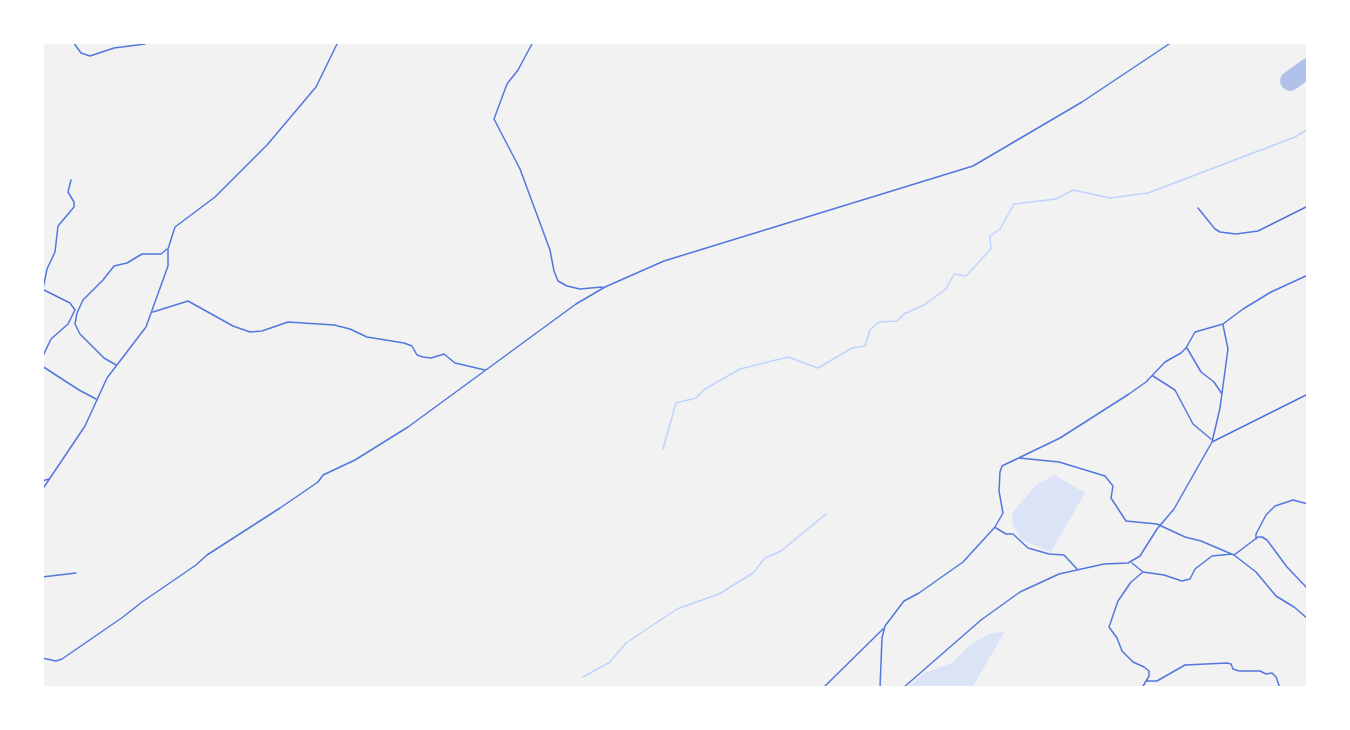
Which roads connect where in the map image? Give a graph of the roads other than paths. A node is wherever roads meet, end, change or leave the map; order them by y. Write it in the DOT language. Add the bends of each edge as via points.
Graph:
graph roads {
  1 [pos="73,42"];
  2 [pos="148,42"];
  3 [pos="338,42"];
  4 [pos="533,42"];
  5 [pos="1172,42"];
  6 [pos="71,180"];
  7 [pos="1308,206"];
  8 [pos="1198,208"];
  9 [pos="168,249"];
  10 [pos="1308,275"];
  11 [pos="605,287"];
  12 [pos="43,289"];
  13 [pos="75,310"];
  14 [pos="153,312"];
  15 [pos="77,313"];
  16 [pos="1223,324"];
  17 [pos="1186,348"];
  18 [pos="42,357"];
  19 [pos="116,365"];
  20 [pos="42,366"];
  21 [pos="485,370"];
  22 [pos="1152,376"];
  23 [pos="1308,394"];
  24 [pos="1222,395"];
  25 [pos="96,399"];
  26 [pos="1212,442"];
  27 [pos="1019,458"];
  28 [pos="49,479"];
  29 [pos="42,481"];
  30 [pos="42,490"];
  31 [pos="1308,504"];
  32 [pos="1160,525"];
  33 [pos="995,527"];
  34 [pos="1256,539"];
  35 [pos="1234,554"];
  36 [pos="1131,562"];
  37 [pos="1077,569"];
  38 [pos="1143,572"];
  39 [pos="76,573"];
  40 [pos="42,578"];
  41 [pos="1308,589"];
  42 [pos="1308,614"];
  43 [pos="1307,618"];
  44 [pos="884,629"];
  45 [pos="42,658"];
  46 [pos="1146,681"];
  47 [pos="823,688"];
  48 [pos="880,688"];
  49 [pos="903,688"];
  50 [pos="1142,688"];
  51 [pos="1280,688"];
  1 -- 2 [label="street" via="81,53 90,56"];
  3 -- 9 [label="street" via="309,96 221,192 177,224"];
  4 -- 11 [label="street" via="507,84 494,119 522,175 558,280 580,289"];
  5 -- 11 [label="street" via="1082,102 973,166 664,261"];
  6 -- 12 [label="street" via="68,192 74,207 58,226 56,252"];
  7 -- 8 [label="street" via="1258,231 1236,234 1215,229"];
  9 -- 14 [label="street" via="168,266"];
  9 -- 15 [label="street" via="162,254 142,254 114,266 83,300"];
  10 -- 16 [label="street" via="1271,292"];
  11 -- 21 [label="street"];
  12 -- 13 [label="street" via="70,303"];
  13 -- 15 [label="street"];
  13 -- 18 [label="street"];
  14 -- 19 [label="street"];
  14 -- 21 [label="street" via="188,301 250,332 288,322 334,325 367,337 405,343 423,357 444,354 455,363"];
  15 -- 19 [label="street" via="75,324 80,334"];
  16 -- 17 [label="street" via="1195,332"];
  16 -- 24 [label="street" via="1228,349"];
  17 -- 22 [label="street"];
  17 -- 24 [label="street"];
  19 -- 25 [label="street"];
  20 -- 25 [label="street"];
  21 -- 45 [label="street" via="408,427 323,475 62,659"];
  22 -- 26 [label="street" via="1175,390 1193,424"];
  22 -- 27 [label="street" via="1060,438"];
  23 -- 26 [label="street"];
  24 -- 26 [label="street"];
  25 -- 28 [label="street" via="85,426"];
  26 -- 32 [label="street" via="1174,509"];
  27 -- 32 [label="street" via="1059,462 1100,473 1112,483 1110,496 1124,520"];
  27 -- 33 [label="street" via="1006,462 1000,472 1003,513"];
  28 -- 29 [label="street"];
  28 -- 30 [label="street"];
  31 -- 34 [label="street" via="1293,500 1275,506 1266,515"];
  32 -- 35 [label="street"];
  32 -- 36 [label="street" via="1140,556"];
  33 -- 37 [label="street" via="1013,534 1031,549 1064,555"];
  33 -- 44 [label="street" via="963,562 904,601"];
  34 -- 35 [label="street"];
  34 -- 41 [label="street" via="1267,540"];
  35 -- 38 [label="street" via="1212,556 1195,569 1190,579 1182,581"];
  35 -- 43 [label="street" via="1276,596"];
  36 -- 37 [label="street"];
  36 -- 38 [label="street"];
  37 -- 49 [label="street" via="1001,604"];
  38 -- 46 [label="street" via="1118,601 1109,627 1122,651 1149,672"];
  39 -- 40 [label="street"];
  42 -- 43 [label="street"];
  44 -- 47 [label="street"];
  44 -- 48 [label="street"];
  46 -- 50 [label="street"];
  46 -- 51 [label="street" via="1157,681 1185,665 1227,663 1239,671 1272,673"];
}
